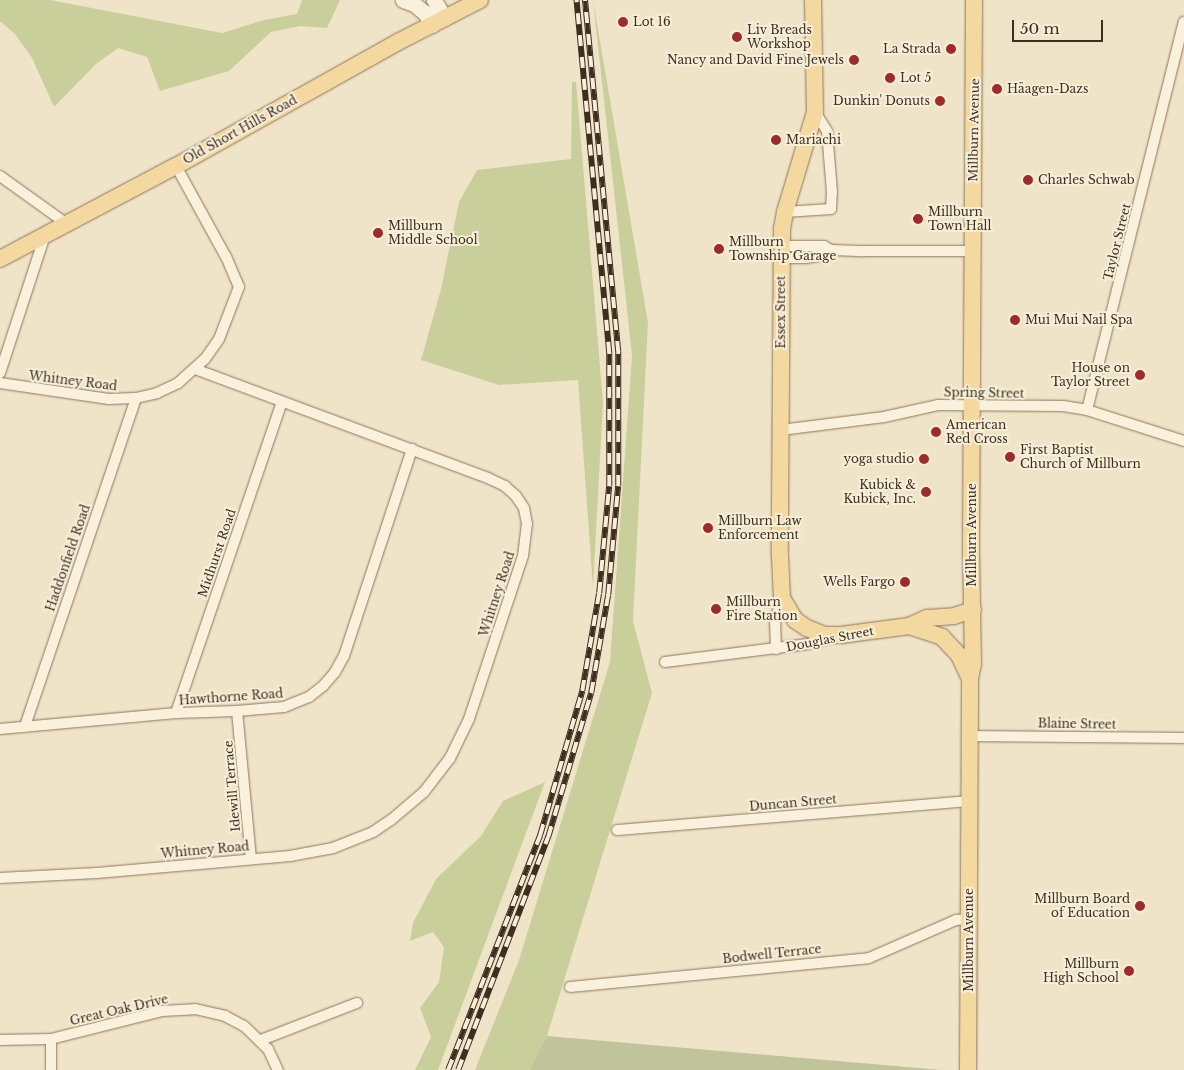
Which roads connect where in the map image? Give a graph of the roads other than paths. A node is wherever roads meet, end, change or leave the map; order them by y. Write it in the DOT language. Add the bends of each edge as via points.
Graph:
graph roads {
  1 [pos="403,0"];
  2 [pos="434,0"];
  3 [pos="480,0"];
  4 [pos="813,0"];
  5 [pos="974,0"];
  6 [pos="438,22"];
  7 [pos="1184,22"];
  8 [pos="815,112"];
  9 [pos="176,166"];
  10 [pos="0,176"];
  11 [pos="785,212"];
  12 [pos="67,224"];
  13 [pos="46,234"];
  14 [pos="972,251"];
  15 [pos="781,252"];
  16 [pos="0,259"];
  17 [pos="196,369"];
  18 [pos="0,373"];
  19 [pos="0,383"];
  20 [pos="136,398"];
  21 [pos="282,402"];
  22 [pos="972,406"];
  23 [pos="1087,410"];
  24 [pos="781,430"];
  25 [pos="1184,441"];
  26 [pos="412,448"];
  27 [pos="782,598"];
  28 [pos="973,610"];
  29 [pos="909,626"];
  30 [pos="841,635"];
  31 [pos="776,648"];
  32 [pos="665,662"];
  33 [pos="970,679"];
  34 [pos="237,711"];
  35 [pos="176,713"];
  36 [pos="25,726"];
  37 [pos="0,729"];
  38 [pos="970,736"];
  39 [pos="1184,738"];
  40 [pos="971,801"];
  41 [pos="616,830"];
  42 [pos="251,859"];
  43 [pos="0,878"];
  44 [pos="968,919"];
  45 [pos="570,987"];
  46 [pos="357,1003"];
  47 [pos="51,1039"];
  48 [pos="0,1040"];
  49 [pos="261,1040"];
  50 [pos="51,1070"];
  51 [pos="278,1070"];
  52 [pos="968,1070"];
  1 -- 6 [label="main road"];
  2 -- 6 [label="main road"];
  3 -- 6 [label="main road, Old Short Hills Road"];
  4 -- 8 [label="main road, Essex Street"];
  5 -- 14 [label="main road, Millburn Avenue"];
  6 -- 9 [label="main road, Old Short Hills Road"];
  7 -- 23 [label="street, Taylor Street"];
  8 -- 11 [label="main road, Essex Street"];
  8 -- 11 [label="street" via="827,131 831,209"];
  9 -- 12 [label="main road, Old Short Hills Road"];
  9 -- 17 [label="street" via="239,287 219,339"];
  10 -- 12 [label="street"];
  11 -- 15 [label="main road, Essex Street"];
  12 -- 13 [label="main road, Old Short Hills Road"];
  13 -- 16 [label="main road, Old Short Hills Road"];
  13 -- 18 [label="street"];
  14 -- 15 [label="street" via="831,250 824,246"];
  14 -- 22 [label="main road, Millburn Avenue"];
  15 -- 24 [label="main road, Essex Street"];
  17 -- 20 [label="street, Whitney Road" via="168,388"];
  17 -- 21 [label="street, Whitney Road"];
  19 -- 20 [label="street, Whitney Road" via="109,399"];
  20 -- 36 [label="street, Haddonfield Road"];
  21 -- 26 [label="street, Whitney Road"];
  21 -- 35 [label="street, Midhurst Road"];
  22 -- 23 [label="street, Spring Street" via="1062,406"];
  22 -- 24 [label="street, Spring Street" via="938,405 884,417"];
  22 -- 28 [label="main road, Millburn Avenue"];
  23 -- 25 [label="street, Spring Street"];
  24 -- 27 [label="main road, Essex Street"];
  26 -- 34 [label="street, Hawthorne Road" via="346,650 335,672 323,686 301,701 284,707"];
  26 -- 42 [label="street, Whitney Road" via="505,486 524,508 527,524 523,556 469,719 438,776 391,820 366,835 332,848"];
  27 -- 30 [label="main road, Essex Street" via="795,620 807,628 824,635"];
  27 -- 31 [label="street, Essex Street" via="775,621"];
  28 -- 29 [label="main road" via="954,616 927,618"];
  28 -- 33 [label="main road, Millburn Avenue"];
  29 -- 30 [label="main road, Douglas Street"];
  29 -- 33 [label="main road, Douglas Street" via="948,641 959,655"];
  30 -- 31 [label="street, Douglas Street"];
  31 -- 32 [label="street, Douglas Street"];
  33 -- 38 [label="main road, Millburn Avenue"];
  34 -- 35 [label="street, Hawthorne Road"];
  34 -- 42 [label="street, Idewill Terrace"];
  35 -- 36 [label="street, Hawthorne Road"];
  36 -- 37 [label="street, Hawthorne Road"];
  38 -- 39 [label="street, Blaine Street"];
  38 -- 40 [label="main road, Millburn Avenue"];
  40 -- 41 [label="street, Duncan Street"];
  40 -- 44 [label="main road, Millburn Avenue"];
  42 -- 43 [label="street, Whitney Road"];
  44 -- 45 [label="street, Bodwell Terrace" via="956,920 869,958"];
  44 -- 52 [label="main road, Millburn Avenue"];
  46 -- 49 [label="street"];
  47 -- 48 [label="street, Great Oak Drive"];
  47 -- 49 [label="street, Great Oak Drive" via="181,1008 206,1010 225,1016"];
  47 -- 50 [label="street"];
  49 -- 51 [label="street, Great Oak Drive"];
}
